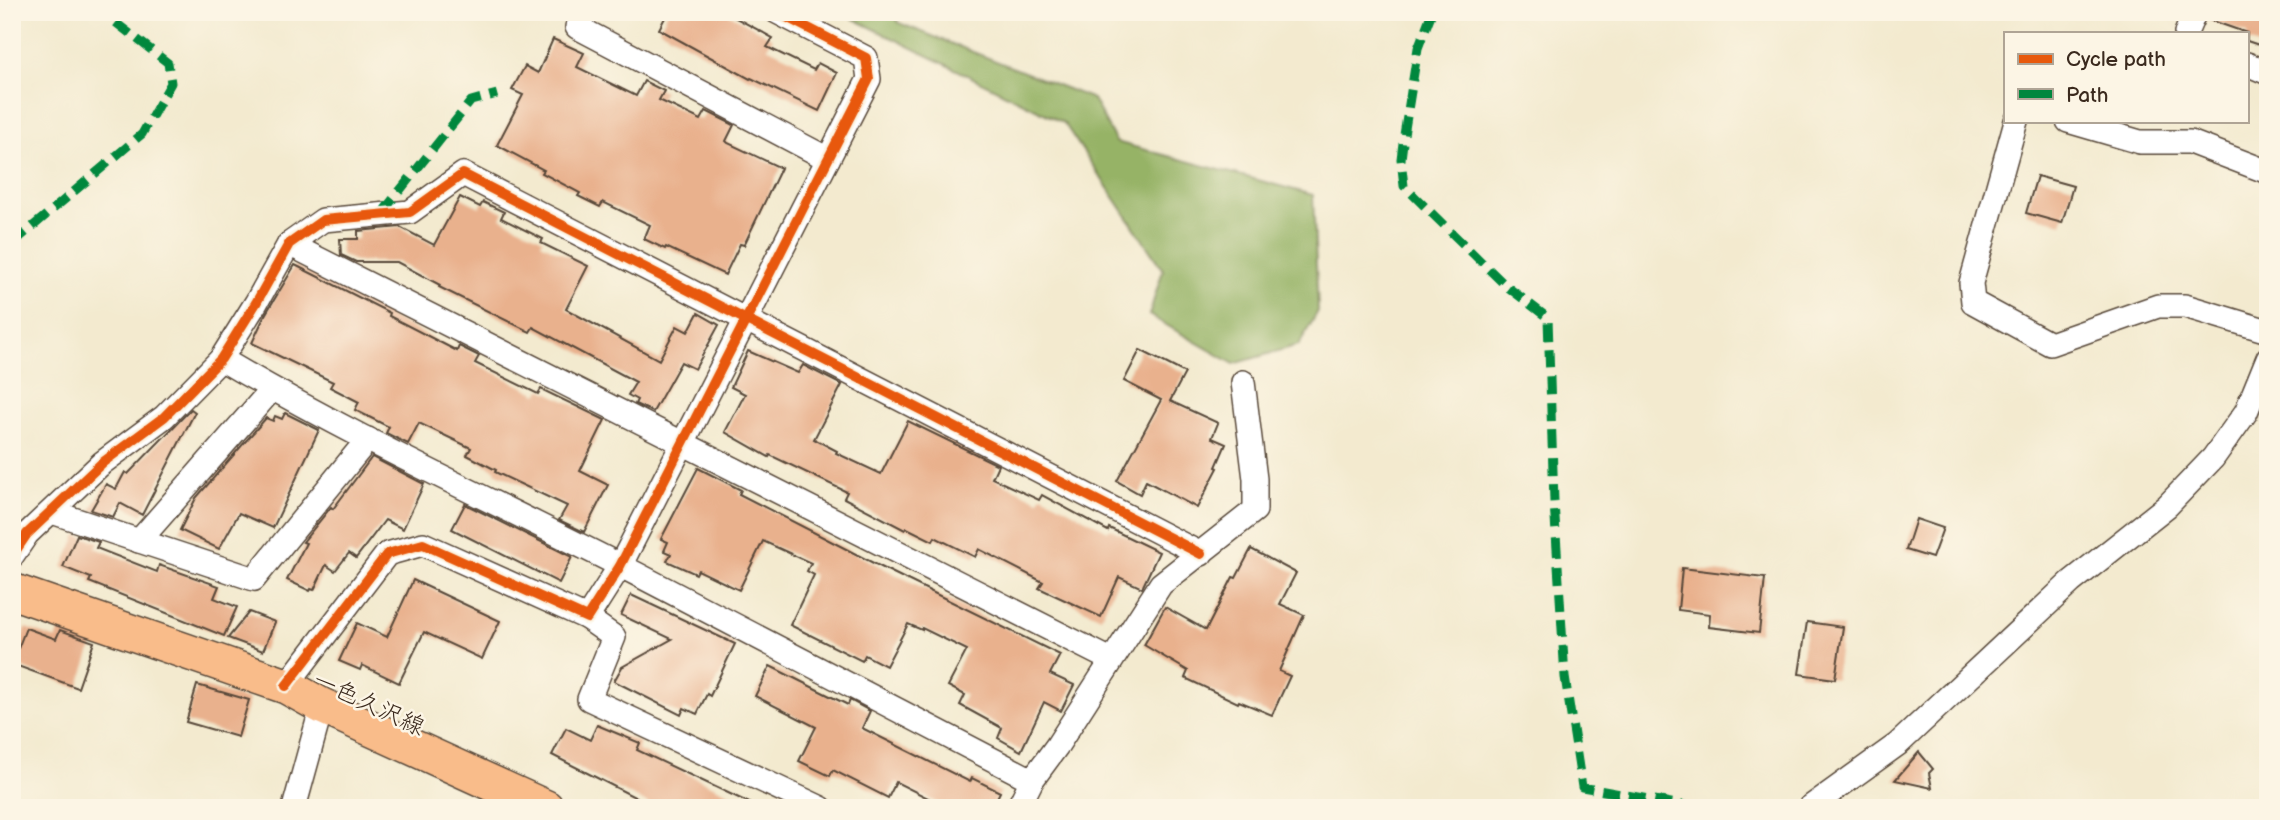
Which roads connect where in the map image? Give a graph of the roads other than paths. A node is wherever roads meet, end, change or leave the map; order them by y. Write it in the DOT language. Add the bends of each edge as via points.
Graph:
graph roads {
  1 [pos="585,12"];
  2 [pos="776,12"];
  3 [pos="2195,12"];
  4 [pos="2186,32"];
  5 [pos="2248,64"];
  6 [pos="2268,73"];
  7 [pos="2016,122"];
  8 [pos="2071,122"];
  9 [pos="828,159"];
  10 [pos="2268,172"];
  11 [pos="289,244"];
  12 [pos="746,319"];
  13 [pos="2268,331"];
  14 [pos="222,359"];
  15 [pos="2267,363"];
  16 [pos="1243,382"];
  17 [pos="272,389"];
  18 [pos="368,439"];
  19 [pos="684,443"];
  20 [pos="52,512"];
  21 [pos="139,541"];
  22 [pos="1200,554"];
  23 [pos="12,556"];
  24 [pos="620,566"];
  25 [pos="12,591"];
  26 [pos="587,618"];
  27 [pos="1111,660"];
  28 [pos="286,686"];
  29 [pos="322,706"];
  30 [pos="1032,780"];
  31 [pos="294,808"];
  32 [pos="546,808"];
  33 [pos="821,808"];
  34 [pos="1018,808"];
  35 [pos="1809,808"];
  1 -- 9 [label="street" via="577,27"];
  2 -- 9 [label="street" via="866,58 869,79"];
  3 -- 4 [label="street"];
  5 -- 6 [label="street"];
  7 -- 13 [label="street" via="1971,283 1973,302 2050,344 2158,306 2185,306"];
  8 -- 10 [label="street" via="2140,142 2190,142"];
  9 -- 12 [label="street"];
  11 -- 12 [label="street" via="323,220 410,212 463,174"];
  11 -- 14 [label="street"];
  11 -- 19 [label="street"];
  12 -- 19 [label="street"];
  12 -- 22 [label="street"];
  14 -- 17 [label="street"];
  14 -- 20 [label="street" via="164,417 102,463"];
  15 -- 35 [label="street" via="2246,412 2213,458 2167,506 2071,582 1898,744"];
  16 -- 22 [label="street" via="1255,510"];
  17 -- 18 [label="street"];
  17 -- 21 [label="street"];
  18 -- 21 [label="street" via="254,579"];
  18 -- 24 [label="street"];
  19 -- 24 [label="street"];
  19 -- 27 [label="street"];
  20 -- 21 [label="street"];
  20 -- 23 [label="street" via="27,534"];
  22 -- 27 [label="street" via="1161,584"];
  24 -- 26 [label="street"];
  24 -- 30 [label="street"];
  25 -- 28 [label="main road, 一色久沢線"];
  26 -- 28 [label="street" via="423,544 387,554"];
  26 -- 33 [label="street" via="614,637 589,699"];
  27 -- 30 [label="street"];
  28 -- 29 [label="main road, 一色久沢線"];
  29 -- 31 [label="street"];
  29 -- 32 [label="main road, 一色久沢線"];
  30 -- 34 [label="street"];
}
